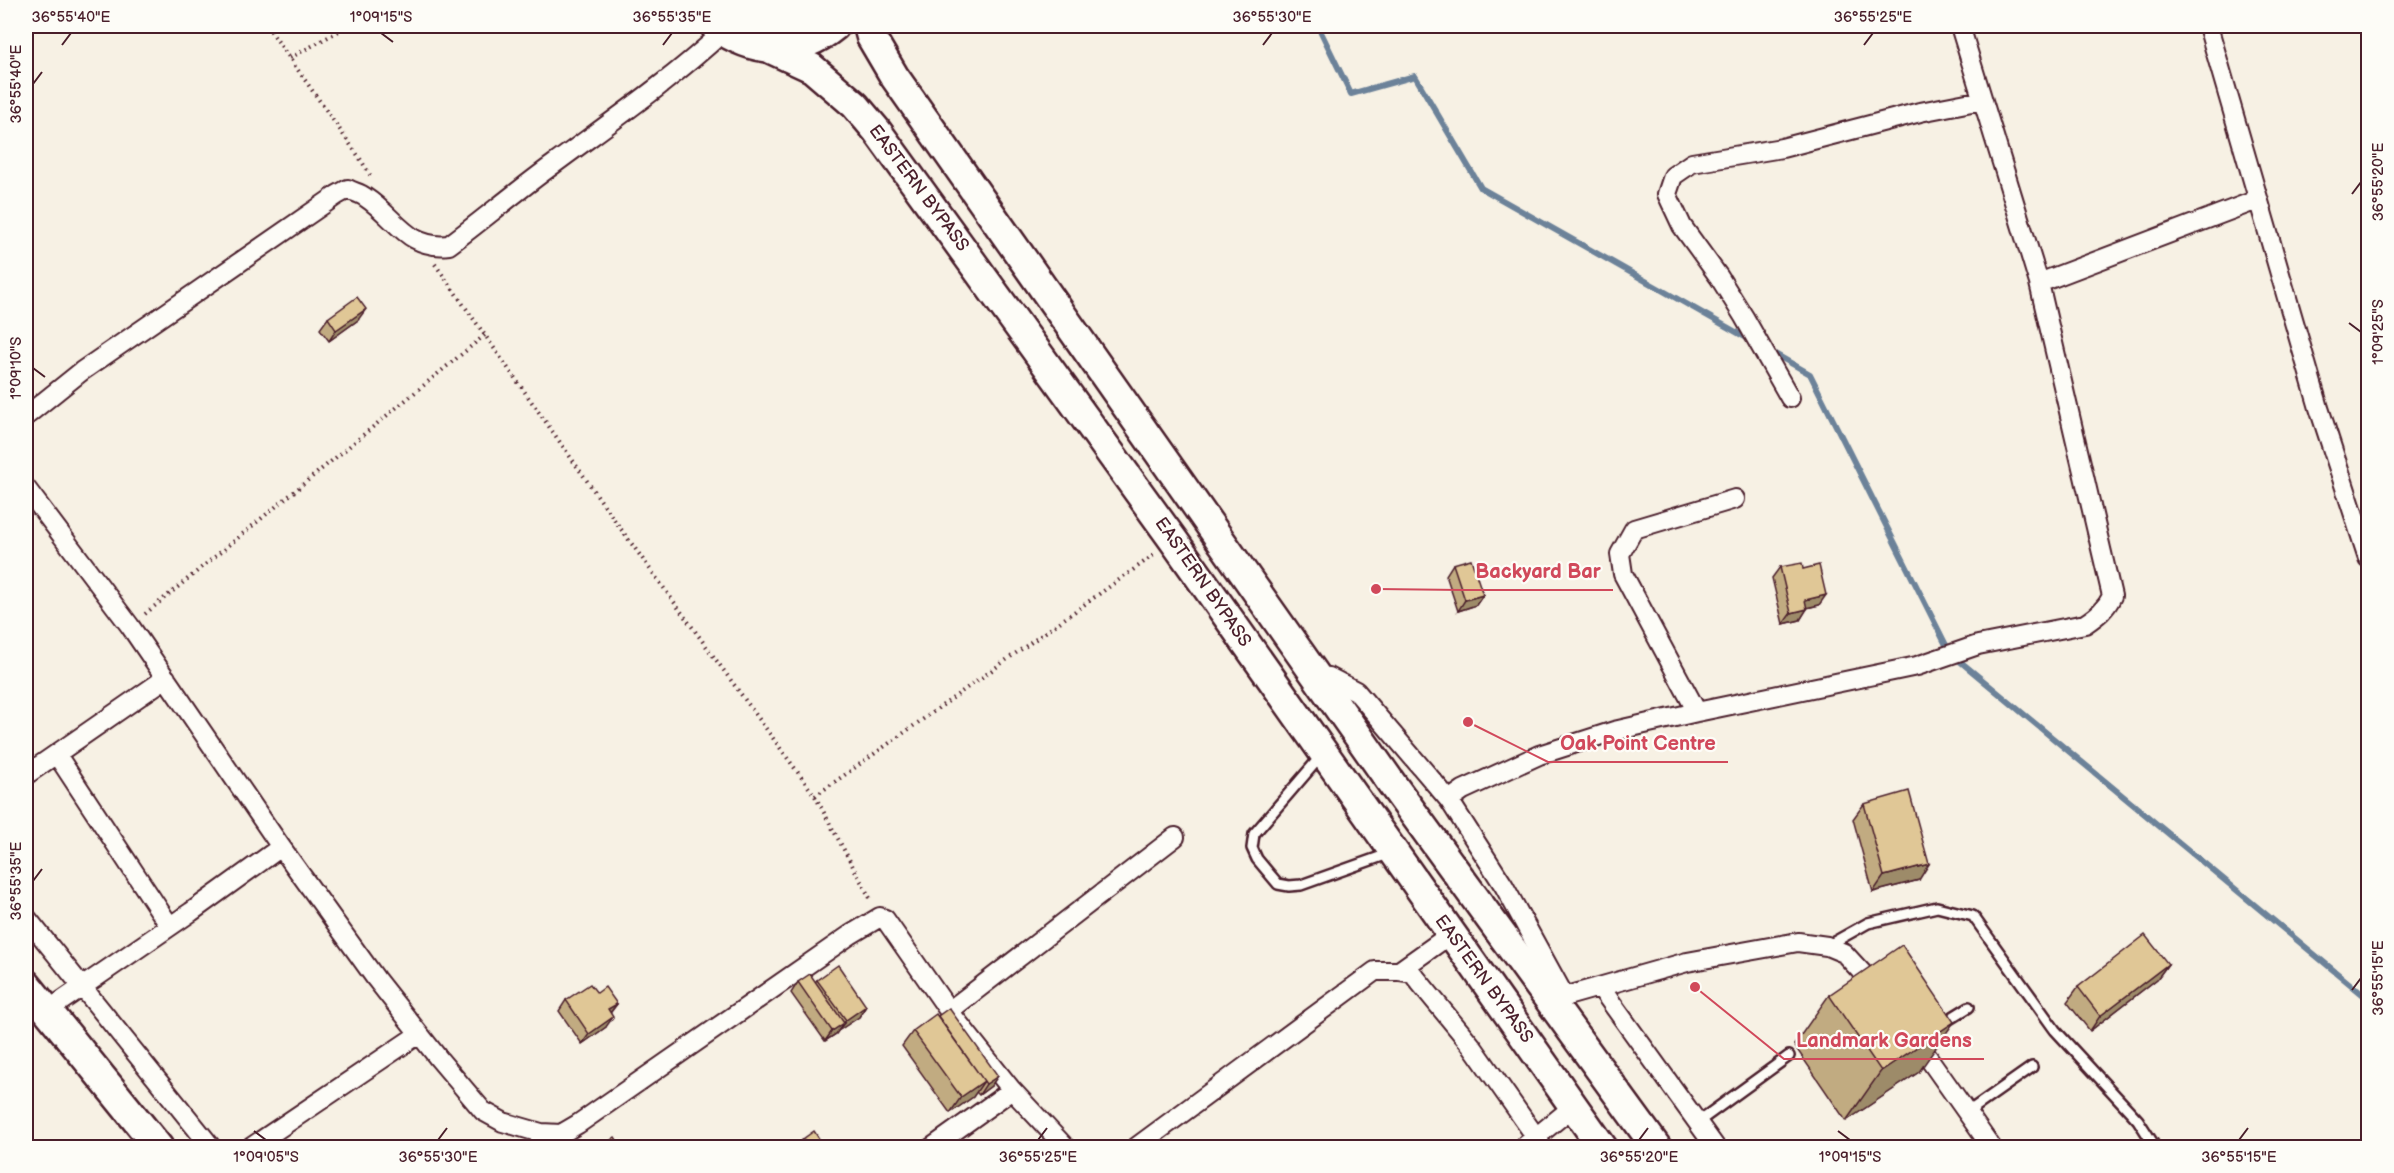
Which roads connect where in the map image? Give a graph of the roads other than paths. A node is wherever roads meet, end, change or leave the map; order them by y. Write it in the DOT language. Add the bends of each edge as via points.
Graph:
graph roads {
  1 [pos="835,26"];
  2 [pos="868,26"];
  3 [pos="1960,26"];
  4 [pos="2208,26"];
  5 [pos="719,29"];
  6 [pos="771,49"];
  7 [pos="1982,100"];
  8 [pos="2257,200"];
  9 [pos="2039,283"];
  10 [pos="1790,398"];
  11 [pos="26,416"];
  12 [pos="26,488"];
  13 [pos="1735,499"];
  14 [pos="2368,558"];
  15 [pos="1315,676"];
  16 [pos="166,678"];
  17 [pos="1697,711"];
  18 [pos="1323,753"];
  19 [pos="57,755"];
  20 [pos="26,775"];
  21 [pos="1449,800"];
  22 [pos="1175,837"];
  23 [pos="280,847"];
  24 [pos="1393,852"];
  25 [pos="26,917"];
  26 [pos="169,925"];
  27 [pos="1452,934"];
  28 [pos="1827,946"];
  29 [pos="1399,970"];
  30 [pos="26,984"];
  31 [pos="82,987"];
  32 [pos="1600,987"];
  33 [pos="1558,999"];
  34 [pos="1890,1004"];
  35 [pos="1969,1008"];
  36 [pos="47,1011"];
  37 [pos="949,1011"];
  38 [pos="1902,1021"];
  39 [pos="1933,1028"];
  40 [pos="419,1034"];
  41 [pos="1788,1056"];
  42 [pos="2032,1067"];
  43 [pos="1012,1090"];
  44 [pos="1574,1106"];
  45 [pos="1968,1112"];
  46 [pos="1698,1122"];
  47 [pos="1533,1144"];
  48 [pos="159,1148"];
  49 [pos="212,1148"];
  50 [pos="250,1148"];
  51 [pos="931,1148"];
  52 [pos="1066,1148"];
  53 [pos="1136,1148"];
  54 [pos="1604,1148"];
  55 [pos="1657,1148"];
  56 [pos="1716,1148"];
  57 [pos="1992,1148"];
  58 [pos="2156,1148"];
  1 -- 6 [label="main road, EASTERN BYPASS" via="799,46"];
  2 -- 15 [label="main road, EASTERN BYPASS" via="894,76"];
  3 -- 7 [label="street"];
  4 -- 8 [label="street"];
  5 -- 6 [label="main road, EASTERN BYPASS" via="751,45"];
  5 -- 11 [label="street" via="694,59 449,245 421,243 364,196 348,189 82,371"];
  6 -- 18 [label="main road, EASTERN BYPASS" via="812,68 855,105 877,131"];
  7 -- 9 [label="street"];
  7 -- 10 [label="street" via="1782,148 1692,163 1673,176 1667,194 1682,226 1744,316"];
  8 -- 9 [label="street"];
  8 -- 14 [label="street"];
  9 -- 17 [label="street" via="2112,596 2107,606 2085,624 1978,645 1917,666"];
  12 -- 16 [label="street"];
  13 -- 17 [label="street" via="1634,529 1620,554 1623,574"];
  15 -- 21 [label="street" via="1329,677 1356,691"];
  15 -- 33 [label="main road, EASTERN BYPASS"];
  16 -- 19 [label="street"];
  16 -- 23 [label="street"];
  17 -- 21 [label="street" via="1539,755"];
  18 -- 24 [label="main road, EASTERN BYPASS"];
  18 -- 24 [label="lane" via="1254,834 1252,848 1257,859 1278,884 1289,886"];
  19 -- 20 [label="street"];
  19 -- 26 [label="street"];
  21 -- 33 [label="street" via="1504,886"];
  22 -- 37 [label="street"];
  23 -- 26 [label="street"];
  23 -- 40 [label="street"];
  24 -- 27 [label="main road, EASTERN BYPASS"];
  25 -- 31 [label="street"];
  26 -- 31 [label="street"];
  27 -- 29 [label="street"];
  27 -- 44 [label="main road, EASTERN BYPASS"];
  28 -- 32 [label="street" via="1798,942 1687,962"];
  28 -- 34 [label="street" via="1844,953"];
  28 -- 58 [label="lane" via="1868,923 1937,907 1973,916 2055,1030 2138,1120"];
  29 -- 47 [label="street" via="1412,973 1472,1046"];
  29 -- 53 [label="street" via="1375,971"];
  30 -- 36 [label="main road"];
  31 -- 36 [label="street"];
  31 -- 49 [label="street"];
  32 -- 33 [label="street"];
  32 -- 46 [label="street"];
  33 -- 55 [label="main road, EASTERN BYPASS"];
  35 -- 39 [label="lane"];
  36 -- 48 [label="main road"];
  37 -- 40 [label="street" via="880,917 561,1134 542,1133 483,1112"];
  37 -- 43 [label="street"];
  38 -- 45 [label="street" via="1920,1036"];
  40 -- 50 [label="street"];
  41 -- 46 [label="lane"];
  42 -- 45 [label="lane"];
  43 -- 51 [label="street"];
  43 -- 52 [label="street"];
  44 -- 47 [label="street"];
  44 -- 54 [label="main road, EASTERN BYPASS"];
  45 -- 57 [label="street"];
  46 -- 56 [label="street"];
}
